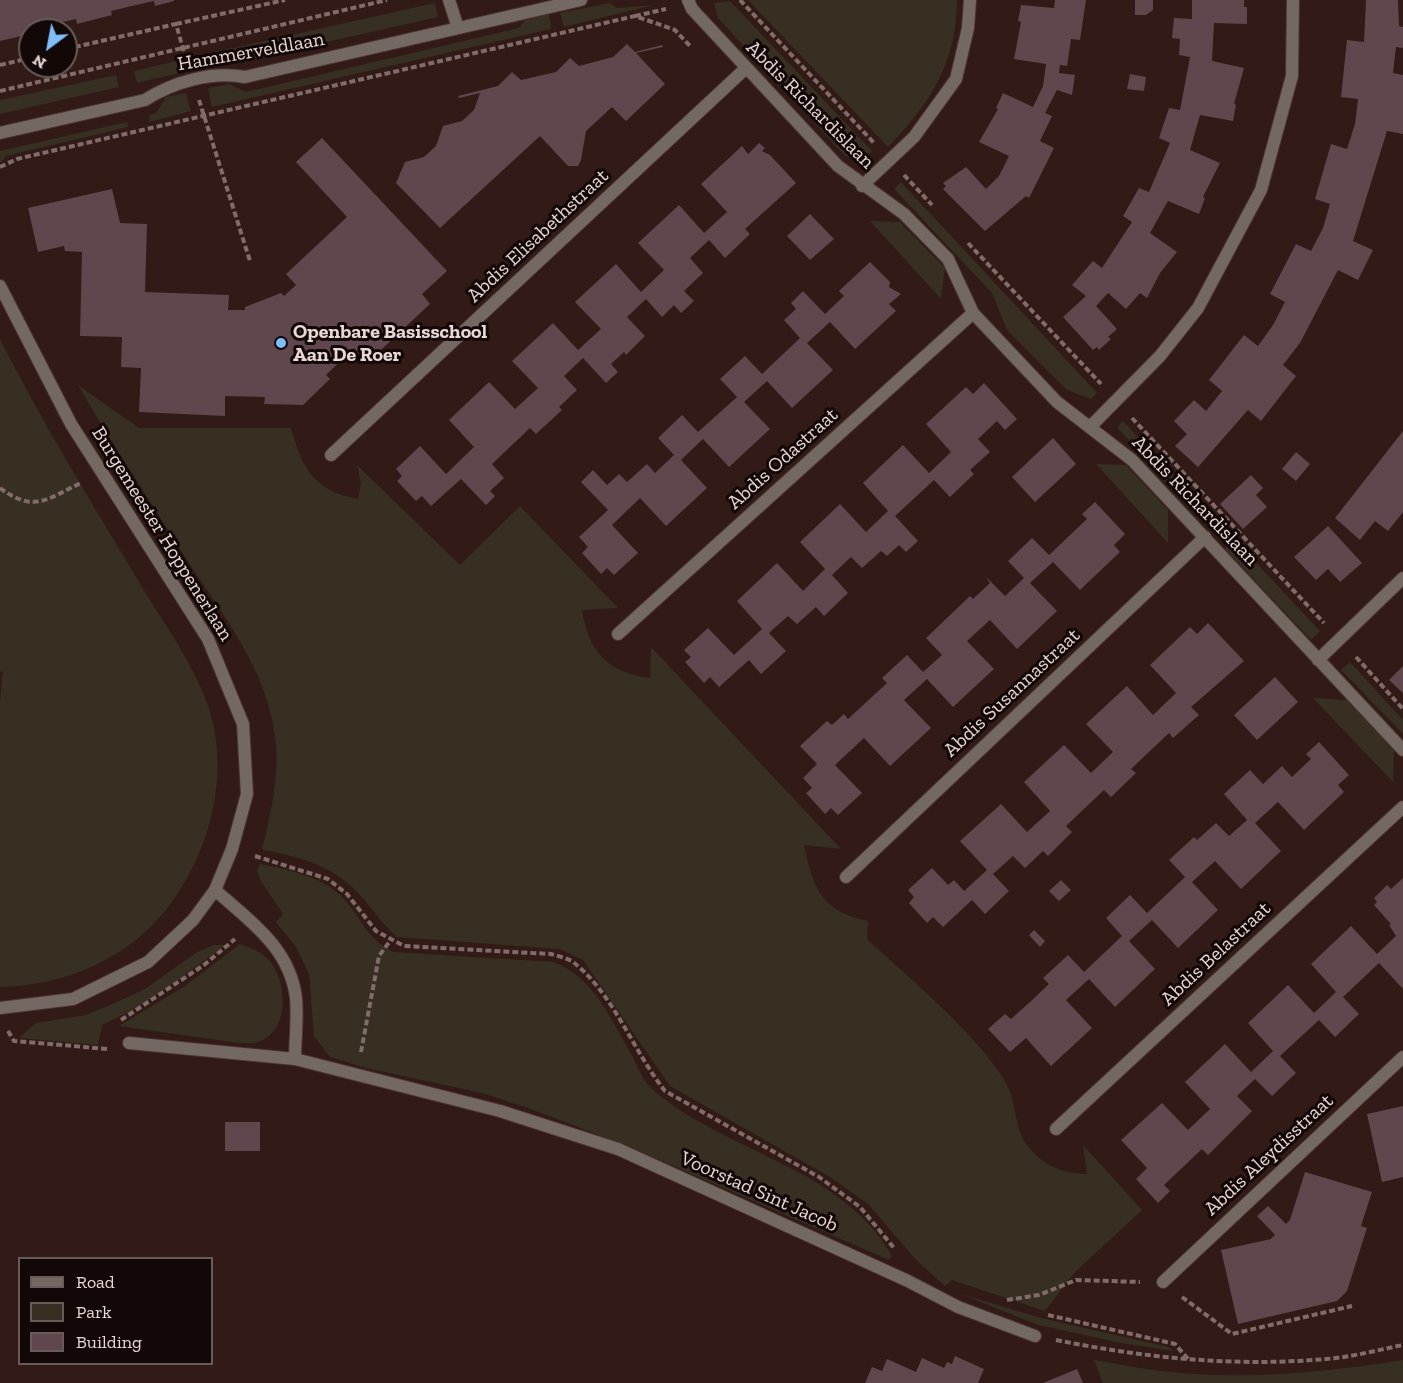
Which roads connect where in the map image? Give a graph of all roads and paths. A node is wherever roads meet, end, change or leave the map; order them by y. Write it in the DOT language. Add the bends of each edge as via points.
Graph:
graph roads {
  1 [pos="285,0"];
  2 [pos="387,0"];
  3 [pos="449,0"];
  4 [pos="581,0"];
  5 [pos="688,0"];
  6 [pos="740,0"];
  7 [pos="970,0"];
  8 [pos="1293,0"];
  9 [pos="176,24"];
  10 [pos="458,28"];
  11 [pos="698,53"];
  12 [pos="18,61"];
  13 [pos="0,65"];
  14 [pos="745,69"];
  15 [pos="0,92"];
  16 [pos="0,133"];
  17 [pos="890,160"];
  18 [pos="0,167"];
  19 [pos="862,186"];
  20 [pos="938,212"];
  21 [pos="963,237"];
  22 [pos="0,286"];
  23 [pos="973,313"];
  24 [pos="1117,401"];
  25 [pos="1090,427"];
  26 [pos="331,455"];
  27 [pos="101,473"];
  28 [pos="0,488"];
  29 [pos="1205,537"];
  30 [pos="1403,578"];
  31 [pos="618,634"];
  32 [pos="1340,640"];
  33 [pos="1318,660"];
  34 [pos="1403,709"];
  35 [pos="1403,750"];
  36 [pos="1403,807"];
  37 [pos="232,849"];
  38 [pos="846,877"];
  39 [pos="215,890"];
  40 [pos="251,921"];
  41 [pos="390,941"];
  42 [pos="0,1008"];
  43 [pos="118,1022"];
  44 [pos="5,1025"];
  45 [pos="104,1039"];
  46 [pos="129,1043"];
  47 [pos="103,1050"];
  48 [pos="1403,1057"];
  49 [pos="295,1059"];
  50 [pos="357,1075"];
  51 [pos="1056,1129"];
  52 [pos="908,1281"];
  53 [pos="1163,1282"];
  54 [pos="1352,1306"];
  55 [pos="1017,1307"];
  56 [pos="1038,1313"];
  57 [pos="1035,1335"];
  58 [pos="1403,1345"];
  59 [pos="1190,1360"];
  1 -- 9 [label="path"];
  2 -- 15 [label="path"];
  3 -- 10 [label="street"];
  4 -- 10 [label="street, Hammerveldlaan"];
  5 -- 14 [label="street, Abdis Richardislaan"];
  6 -- 17 [label="path"];
  7 -- 17 [label="street" via="956,79 914,137"];
  8 -- 24 [label="street" via="1292,76 1261,190 1198,308 1160,357"];
  10 -- 16 [label="street, Hammerveldlaan" via="245,77 226,73 164,88 145,100"];
  11 -- 18 [label="path" via="675,30 635,16 16,159"];
  12 -- 13 [label="path"];
  14 -- 19 [label="street, Abdis Richardislaan"];
  14 -- 26 [label="street, Abdis Elisabethstraat"];
  17 -- 19 [label="street"];
  17 -- 20 [label="path"];
  19 -- 23 [label="street, Abdis Richardislaan" via="904,214 948,259"];
  21 -- 24 [label="path"];
  22 -- 27 [label="street, Burgemeester Hoppenerlaan" via="71,424"];
  23 -- 25 [label="street, Abdis Richardislaan" via="1057,402"];
  23 -- 31 [label="street, Abdis Odastraat"];
  24 -- 25 [label="street"];
  24 -- 32 [label="path"];
  25 -- 29 [label="street, Abdis Richardislaan" via="1132,460"];
  27 -- 28 [label="path" via="48,502 14,499"];
  27 -- 37 [label="street, Burgemeester Hoppenerlaan" via="208,639 243,724 247,794"];
  29 -- 33 [label="street, Abdis Richardislaan"];
  29 -- 38 [label="street, Abdis Susannastraat"];
  30 -- 32 [label="street"];
  32 -- 33 [label="street"];
  32 -- 34 [label="path"];
  33 -- 35 [label="street, Abdis Richardislaan"];
  36 -- 51 [label="street, Abdis Belastraat"];
  37 -- 39 [label="street"];
  37 -- 41 [label="path" via="328,879 347,894 376,932"];
  39 -- 40 [label="street"];
  39 -- 42 [label="street" via="193,920 148,962 73,999"];
  40 -- 43 [label="path" via="221,953"];
  40 -- 49 [label="street" via="287,963 296,999"];
  41 -- 50 [label="path" via="379,956"];
  41 -- 52 [label="path" via="404,946 551,954 571,960 614,1012 647,1069 665,1091 819,1177 860,1207 899,1254"];
  44 -- 47 [label="path" via="14,1041"];
  45 -- 47 [label="path"];
  46 -- 47 [label="path"];
  46 -- 49 [label="street, Voorstad Sint Jacob"];
  48 -- 53 [label="street, Abdis Aleydisstraat"];
  49 -- 50 [label="street, Voorstad Sint Jacob"];
  50 -- 52 [label="street, Voorstad Sint Jacob" via="500,1111 618,1149"];
  52 -- 57 [label="street, Voorstad Sint Jacob" via="958,1307"];
  53 -- 54 [label="path" via="1232,1334"];
  53 -- 55 [label="path" via="1076,1280 1039,1295 997,1301"];
  56 -- 59 [label="path" via="1175,1344"];
  57 -- 59 [label="path" via="1121,1353"];
  58 -- 59 [label="path" via="1328,1359 1233,1363"];
}
